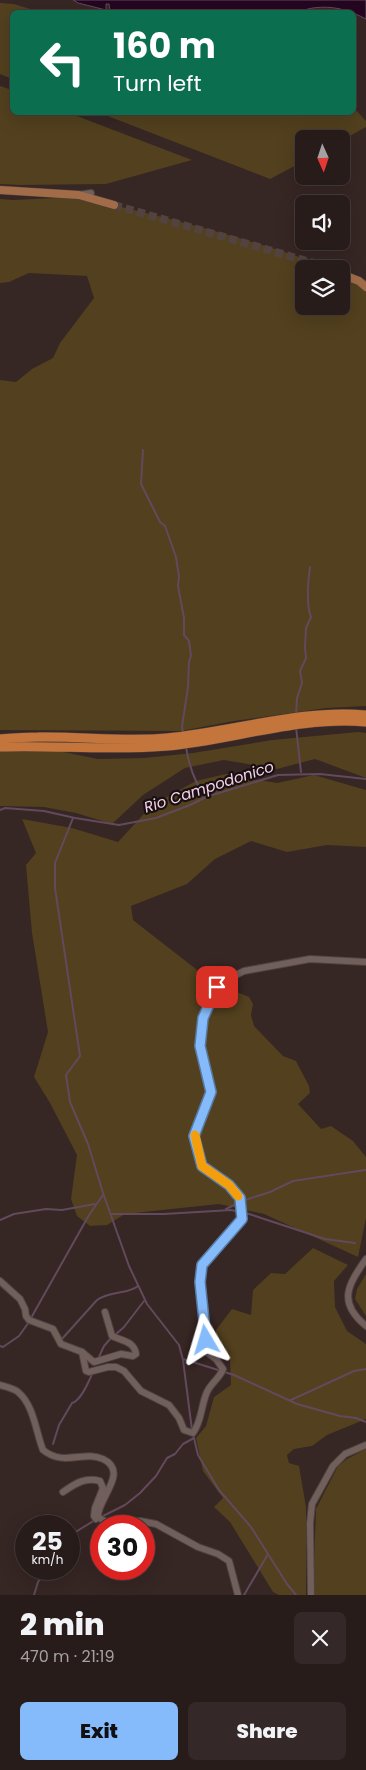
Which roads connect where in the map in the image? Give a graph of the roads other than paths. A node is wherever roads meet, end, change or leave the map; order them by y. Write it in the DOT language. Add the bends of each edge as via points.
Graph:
graph roads {
  1 [pos="0,190"];
  2 [pos="91,193"];
  3 [pos="79,195"];
  4 [pos="114,205"];
  5 [pos="350,278"];
  6 [pos="366,287"];
  7 [pos="363,718"];
  8 [pos="0,739"];
  9 [pos="167,742"];
  10 [pos="0,748"];
  11 [pos="366,962"];
  12 [pos="366,1259"];
  13 [pos="0,1281"];
  14 [pos="105,1312"];
  15 [pos="366,1326"];
  16 [pos="82,1352"];
  17 [pos="0,1385"];
  18 [pos="366,1445"];
  19 [pos="64,1492"];
  20 [pos="94,1515"];
  21 [pos="98,1515"];
  22 [pos="155,1524"];
  23 [pos="238,1595"];
  24 [pos="311,1595"];
  1 -- 3 [label="main road"];
  2 -- 3 [label="street"];
  3 -- 4 [label="main road"];
  5 -- 6 [label="main road"];
  7 -- 9 [label="highway" via="266,725"];
  8 -- 9 [label="highway" via="38,737"];
  9 -- 10 [label="highway" via="136,748"];
  11 -- 16 [label="street" via="310,959 244,971 218,984 203,1018 200,1046 211,1092 194,1136 202,1166 229,1185 240,1198 242,1219 202,1265 204,1350 223,1369 222,1375 206,1394 198,1427 193,1433 184,1430 169,1405 141,1391 124,1371 116,1367 86,1371"];
  12 -- 15 [label="street" via="348,1291 354,1312"];
  13 -- 16 [label="street" via="20,1299 30,1320 53,1329 61,1344"];
  14 -- 16 [label="street" via="112,1336 126,1341 136,1349 136,1354 121,1354 94,1362"];
  17 -- 21 [label="street" via="14,1389 25,1400 43,1450 49,1455 96,1457 110,1465 114,1478"];
  18 -- 24 [label="street" via="345,1454 333,1466 312,1504"];
  19 -- 20 [label="street" via="80,1481 91,1478 100,1482 103,1488"];
  22 -- 23 [label="street" via="229,1562"];
}
